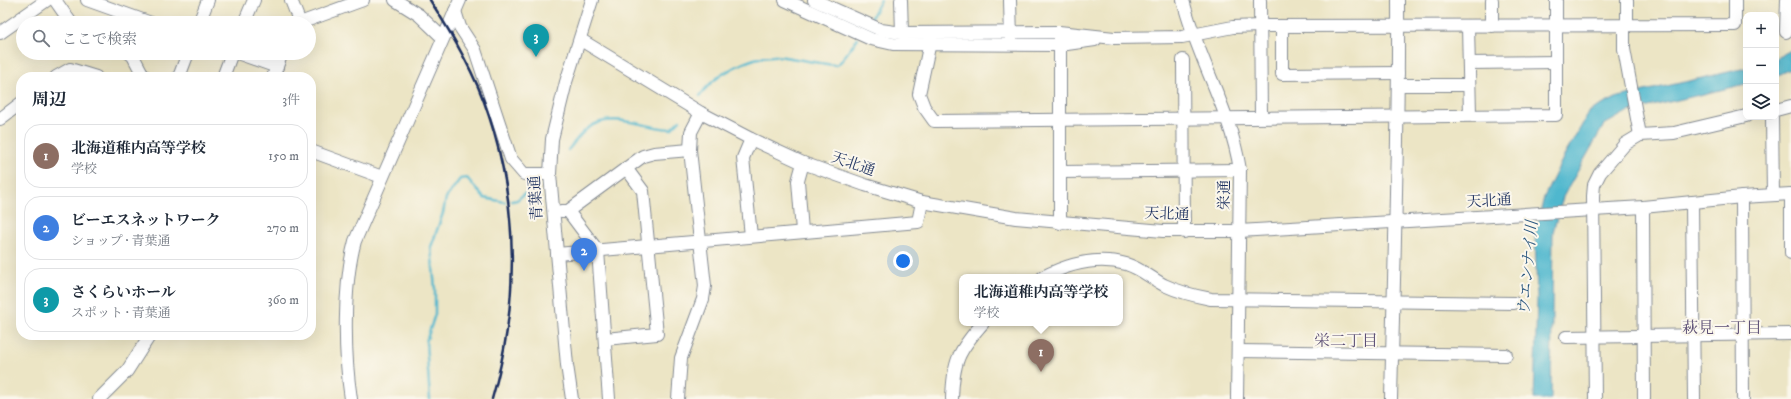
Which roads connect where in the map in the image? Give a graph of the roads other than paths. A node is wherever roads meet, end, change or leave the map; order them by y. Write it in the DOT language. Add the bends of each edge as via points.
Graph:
graph roads {
  1 [pos="47,0"];
  2 [pos="55,0"];
  3 [pos="87,0"];
  4 [pos="208,0"];
  5 [pos="254,0"];
  6 [pos="291,0"];
  7 [pos="363,0"];
  8 [pos="395,0"];
  9 [pos="592,0"];
  10 [pos="785,0"];
  11 [pos="814,0"];
  12 [pos="901,0"];
  13 [pos="1010,0"];
  14 [pos="1183,0"];
  15 [pos="1260,0"];
  16 [pos="1398,0"];
  17 [pos="1492,0"];
  18 [pos="1556,0"];
  19 [pos="1627,0"];
  20 [pos="1736,0"];
  21 [pos="1787,0"];
  22 [pos="457,5"];
  23 [pos="24,16"];
  24 [pos="66,16"];
  25 [pos="132,16"];
  26 [pos="202,16"];
  27 [pos="247,16"];
  28 [pos="297,16"];
  29 [pos="316,17"];
  30 [pos="16,22"];
  31 [pos="1625,25"];
  32 [pos="856,26"];
  33 [pos="1260,26"];
  34 [pos="1282,26"];
  35 [pos="1398,26"];
  36 [pos="1468,26"];
  37 [pos="1492,26"];
  38 [pos="1556,26"];
  39 [pos="1060,32"];
  40 [pos="1786,32"];
  41 [pos="0,33"];
  42 [pos="902,33"];
  43 [pos="1011,33"];
  44 [pos="1194,36"];
  45 [pos="443,38"];
  46 [pos="1114,38"];
  47 [pos="931,39"];
  48 [pos="581,40"];
  49 [pos="1011,45"];
  50 [pos="1060,45"];
  51 [pos="135,60"];
  52 [pos="185,60"];
  53 [pos="229,60"];
  54 [pos="251,60"];
  55 [pos="279,60"];
  56 [pos="1182,60"];
  57 [pos="1556,62"];
  58 [pos="1469,63"];
  59 [pos="65,72"];
  60 [pos="80,72"];
  61 [pos="141,72"];
  62 [pos="181,72"];
  63 [pos="225,72"];
  64 [pos="275,72"];
  65 [pos="1398,79"];
  66 [pos="1469,85"];
  67 [pos="1791,106"];
  68 [pos="16,107"];
  69 [pos="1779,109"];
  70 [pos="701,113"];
  71 [pos="1470,115"];
  72 [pos="1399,116"];
  73 [pos="1261,117"];
  74 [pos="1743,117"];
  75 [pos="1183,118"];
  76 [pos="1227,118"];
  77 [pos="0,119"];
  78 [pos="1060,119"];
  79 [pos="1772,120"];
  80 [pos="1640,130"];
  81 [pos="751,139"];
  82 [pos="690,150"];
  83 [pos="316,153"];
  84 [pos="803,163"];
  85 [pos="626,168"];
  86 [pos="1240,170"];
  87 [pos="1184,171"];
  88 [pos="1060,172"];
  89 [pos="550,174"];
  90 [pos="382,177"];
  91 [pos="1791,194"];
  92 [pos="1773,195"];
  93 [pos="1742,197"];
  94 [pos="922,202"];
  95 [pos="1692,202"];
  96 [pos="1643,207"];
  97 [pos="553,210"];
  98 [pos="568,211"];
  99 [pos="1593,211"];
  100 [pos="1060,223"];
  101 [pos="1395,223"];
  102 [pos="802,231"];
  103 [pos="1240,231"];
  104 [pos="1184,232"];
  105 [pos="751,236"];
  106 [pos="700,241"];
  107 [pos="648,247"];
  108 [pos="598,251"];
  109 [pos="1791,253"];
  110 [pos="557,254"];
  111 [pos="1049,274"];
  112 [pos="1238,299"];
  113 [pos="1392,301"];
  114 [pos="1514,302"];
  115 [pos="981,326"];
  116 [pos="1791,334"];
  117 [pos="1693,335"];
  118 [pos="1742,335"];
  119 [pos="1566,336"];
  120 [pos="1595,336"];
  121 [pos="1644,336"];
  122 [pos="605,339"];
  123 [pos="147,340"];
  124 [pos="1238,351"];
  125 [pos="1392,353"];
  126 [pos="1506,355"];
  127 [pos="99,399"];
  128 [pos="352,399"];
  129 [pos="572,399"];
  130 [pos="609,399"];
  131 [pos="678,399"];
  132 [pos="952,399"];
  133 [pos="1237,399"];
  134 [pos="1391,399"];
  135 [pos="1595,399"];
  136 [pos="1644,399"];
  137 [pos="1694,399"];
  138 [pos="1743,399"];
  1 -- 23 [label="street"];
  2 -- 24 [label="street"];
  3 -- 25 [label="street"];
  4 -- 26 [label="street"];
  5 -- 27 [label="street"];
  6 -- 28 [label="street"];
  7 -- 29 [label="street"];
  8 -- 45 [label="street" via="419,15"];
  9 -- 48 [label="street, 青葉通"];
  10 -- 32 [label="street"];
  11 -- 32 [label="street"];
  12 -- 42 [label="street"];
  13 -- 43 [label="street"];
  14 -- 44 [label="street, 栄通"];
  15 -- 33 [label="street"];
  16 -- 35 [label="street"];
  17 -- 37 [label="street"];
  18 -- 38 [label="street"];
  19 -- 31 [label="street"];
  20 -- 31 [label="street" via="1735,25"];
  21 -- 40 [label="street"];
  22 -- 45 [label="street"];
  22 -- 89 [label="street" via="460,27 475,50 511,159 524,174"];
  30 -- 41 [label="street"];
  31 -- 38 [label="street"];
  31 -- 80 [label="street" via="1624,49"];
  32 -- 42 [label="street"];
  32 -- 47 [label="street" via="871,39 893,44"];
  33 -- 34 [label="street"];
  33 -- 44 [label="street" via="1233,27"];
  33 -- 73 [label="street"];
  34 -- 35 [label="street"];
  34 -- 65 [label="street" via="1282,74"];
  35 -- 36 [label="street"];
  35 -- 65 [label="street"];
  36 -- 37 [label="street"];
  36 -- 58 [label="street"];
  37 -- 38 [label="street"];
  38 -- 57 [label="street"];
  39 -- 43 [label="street"];
  39 -- 46 [label="street"];
  39 -- 50 [label="street"];
  42 -- 47 [label="street"];
  43 -- 47 [label="street"];
  43 -- 49 [label="street"];
  44 -- 46 [label="street"];
  44 -- 76 [label="street, 栄通"];
  45 -- 90 [label="street"];
  46 -- 50 [label="street"];
  47 -- 49 [label="street"];
  47 -- 78 [label="street" via="919,94 934,121"];
  48 -- 70 [label="street, 天北通"];
  48 -- 89 [label="street, 青葉通" via="566,82 552,139"];
  49 -- 50 [label="street"];
  50 -- 78 [label="street"];
  51 -- 61 [label="street"];
  52 -- 62 [label="street"];
  53 -- 63 [label="street"];
  54 -- 64 [label="street"];
  55 -- 64 [label="street"];
  56 -- 75 [label="street"];
  57 -- 58 [label="street"];
  57 -- 71 [label="street" via="1556,115"];
  58 -- 66 [label="street"];
  59 -- 60 [label="street" via="70,69"];
  65 -- 66 [label="street"];
  65 -- 72 [label="street"];
  66 -- 71 [label="street"];
  67 -- 69 [label="street"];
  68 -- 77 [label="street"];
  70 -- 81 [label="street, 天北通"];
  70 -- 82 [label="street" via="691,132"];
  71 -- 72 [label="street"];
  72 -- 73 [label="street"];
  72 -- 101 [label="street"];
  73 -- 76 [label="street"];
  74 -- 80 [label="street" via="1674,133"];
  75 -- 76 [label="street"];
  75 -- 78 [label="street"];
  75 -- 87 [label="street"];
  76 -- 86 [label="street, 栄通"];
  78 -- 88 [label="street"];
  79 -- 92 [label="street"];
  80 -- 99 [label="street" via="1624,144 1600,173 1594,185"];
  81 -- 84 [label="street, 天北通"];
  81 -- 105 [label="street" via="743,158"];
  82 -- 85 [label="street" via="654,153 644,156"];
  82 -- 106 [label="street"];
  83 -- 90 [label="street"];
  84 -- 94 [label="street, 天北通"];
  84 -- 102 [label="street" via="798,181"];
  85 -- 98 [label="street"];
  85 -- 107 [label="street" via="643,191"];
  86 -- 87 [label="street"];
  86 -- 103 [label="street, 栄通"];
  87 -- 88 [label="street"];
  87 -- 104 [label="street"];
  88 -- 100 [label="street"];
  89 -- 97 [label="street, 青葉通"];
  90 -- 128 [label="street" via="350,259 347,351"];
  91 -- 92 [label="street, 天北通"];
  91 -- 109 [label="street"];
  92 -- 93 [label="street, 天北通"];
  93 -- 95 [label="street, 天北通"];
  93 -- 118 [label="street"];
  94 -- 100 [label="street, 天北通"];
  94 -- 102 [label="street" via="918,222"];
  95 -- 96 [label="street, 天北通"];
  95 -- 117 [label="street"];
  96 -- 99 [label="street, 天北通"];
  96 -- 121 [label="street"];
  97 -- 98 [label="street"];
  97 -- 110 [label="street, 青葉通"];
  98 -- 108 [label="street"];
  99 -- 101 [label="street, 天北通"];
  99 -- 120 [label="street"];
  100 -- 104 [label="street, 天北通"];
  101 -- 103 [label="street, 天北通"];
  101 -- 113 [label="street"];
  102 -- 105 [label="street"];
  103 -- 104 [label="street, 天北通"];
  103 -- 112 [label="street, 栄通"];
  105 -- 106 [label="street"];
  106 -- 107 [label="street"];
  106 -- 131 [label="street" via="703,299 681,358"];
  107 -- 108 [label="street"];
  107 -- 122 [label="street" via="657,334"];
  108 -- 110 [label="street"];
  108 -- 122 [label="street"];
  110 -- 129 [label="street, 青葉通"];
  111 -- 112 [label="street" via="1073,264 1110,261 1127,264 1180,292 1211,299"];
  112 -- 113 [label="street"];
  112 -- 124 [label="street, 栄通"];
  113 -- 114 [label="street"];
  113 -- 125 [label="street"];
  115 -- 132 [label="street" via="959,354 953,374"];
  116 -- 118 [label="street"];
  117 -- 118 [label="street"];
  117 -- 121 [label="street"];
  117 -- 137 [label="street"];
  118 -- 138 [label="street"];
  119 -- 120 [label="street"];
  120 -- 121 [label="street"];
  120 -- 135 [label="street"];
  121 -- 136 [label="street"];
  122 -- 130 [label="street"];
  123 -- 127 [label="street" via="126,371"];
  124 -- 125 [label="street"];
  124 -- 133 [label="street, 栄通"];
  125 -- 126 [label="street"];
  125 -- 134 [label="street"];
}
